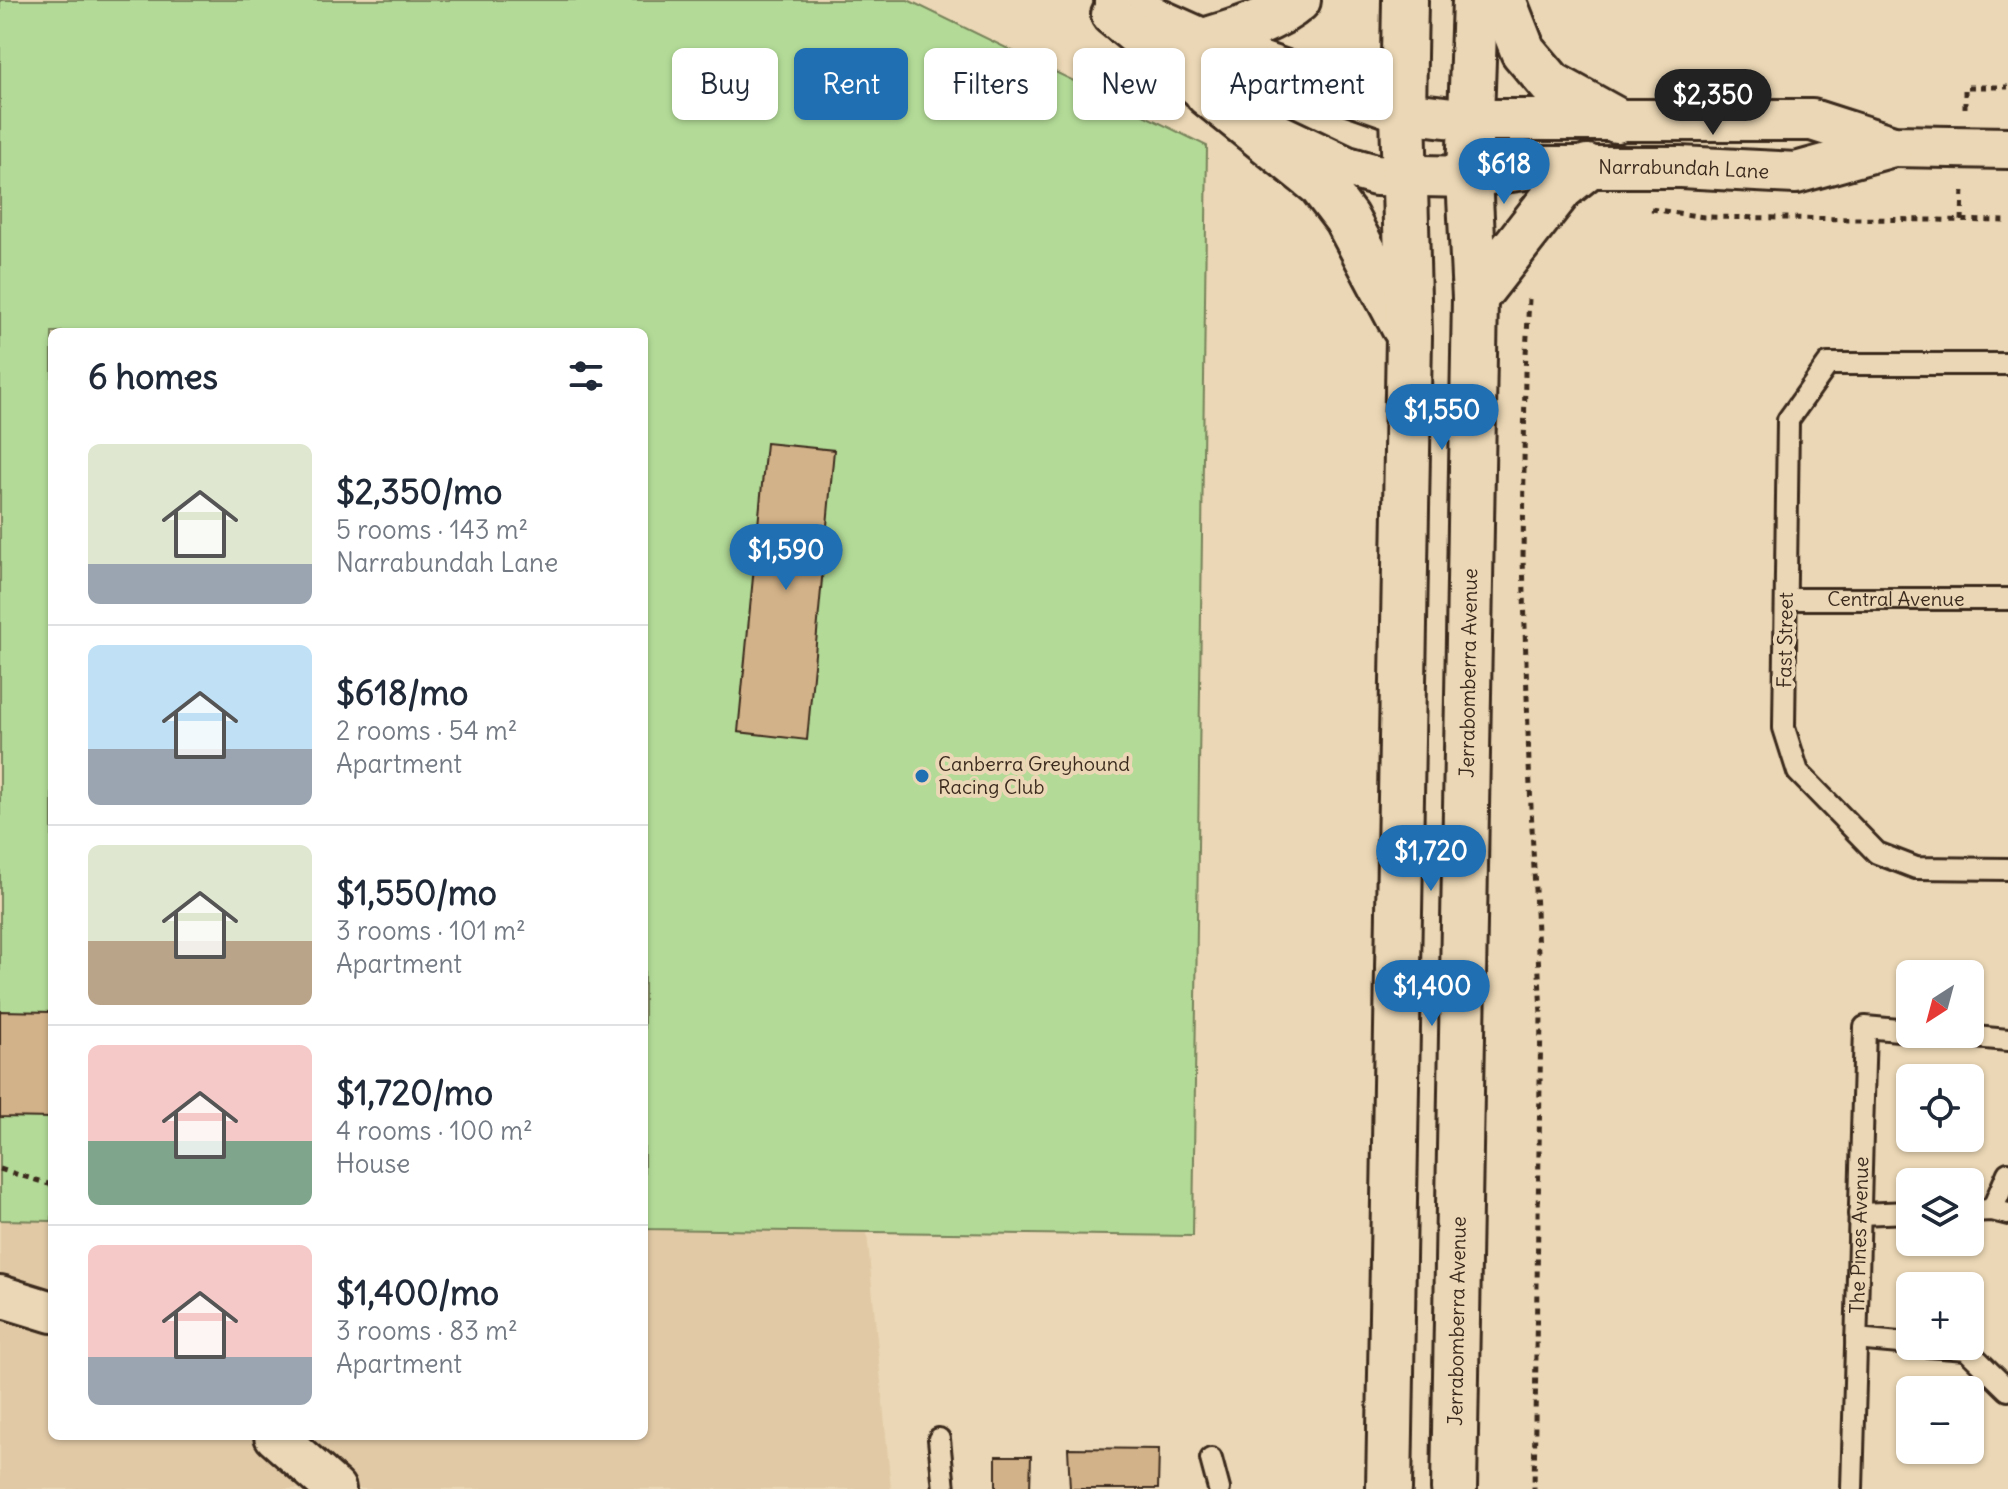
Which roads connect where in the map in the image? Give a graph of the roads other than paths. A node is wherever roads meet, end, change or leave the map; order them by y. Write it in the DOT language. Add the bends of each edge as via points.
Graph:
graph roads {
  1 [pos="1093,0"];
  2 [pos="1115,0"];
  3 [pos="1298,0"];
  4 [pos="1405,0"];
  5 [pos="1475,0"];
  6 [pos="1503,0"];
  7 [pos="1204,41"];
  8 [pos="1201,88"];
  9 [pos="1403,112"];
  10 [pos="1241,120"];
  11 [pos="1253,120"];
  12 [pos="1470,120"];
  13 [pos="1616,120"];
  14 [pos="1893,146"];
  15 [pos="2008,148"];
  16 [pos="1587,167"];
  17 [pos="1405,176"];
  18 [pos="1469,177"];
  19 [pos="1475,298"];
  20 [pos="1409,336"];
  21 [pos="2008,364"];
  22 [pos="1786,599"];
  23 [pos="2008,599"];
  24 [pos="2008,869"];
  25 [pos="1896,1030"];
  26 [pos="1984,1038"];
  27 [pos="2008,1040"];
  28 [pos="2008,1173"];
  29 [pos="2000,1212"];
  30 [pos="1896,1213"];
  31 [pos="1859,1214"];
  32 [pos="0,1296"];
  33 [pos="48,1311"];
  34 [pos="1856,1339"];
  35 [pos="1896,1343"];
  36 [pos="1977,1360"];
  37 [pos="2008,1390"];
  38 [pos="939,1439"];
  39 [pos="280,1440"];
  40 [pos="1211,1459"];
  41 [pos="335,1489"];
  42 [pos="944,1489"];
  43 [pos="1219,1489"];
  44 [pos="1389,1489"];
  45 [pos="1454,1489"];
  46 [pos="1852,1489"];
  1 -- 8 [label="street, Narrabundah Lane"];
  2 -- 7 [label="street, Narrabundah Lane"];
  3 -- 7 [label="street" via="1263,20"];
  4 -- 9 [label="street"];
  5 -- 12 [label="street, Jerrabomberra Avenue"];
  6 -- 13 [label="street" via="1523,51 1551,84"];
  7 -- 9 [label="street, Narrabundah Lane"];
  9 -- 12 [label="street, Narrabundah Lane"];
  9 -- 17 [label="street"];
  10 -- 20 [label="street" via="1320,184 1346,218"];
  11 -- 17 [label="street, Narrabundah Lane" via="1347,167"];
  12 -- 13 [label="street, Narrabundah Lane"];
  12 -- 18 [label="street, Jerrabomberra Avenue"];
  13 -- 14 [label="street, Narrabundah Lane" via="1812,120"];
  14 -- 15 [label="street, Narrabundah Lane"];
  14 -- 16 [label="street, Narrabundah Lane" via="1796,173"];
  16 -- 18 [label="street, Narrabundah Lane" via="1538,167"];
  16 -- 19 [label="street" via="1561,188"];
  17 -- 18 [label="street, Narrabundah Lane"];
  17 -- 20 [label="street"];
  18 -- 19 [label="street, Jerrabomberra Avenue"];
  19 -- 45 [label="street, Jerrabomberra Avenue"];
  20 -- 44 [label="street"];
  21 -- 22 [label="lane, Fast Street" via="1828,364 1788,420"];
  22 -- 23 [label="lane, Central Avenue"];
  22 -- 24 [label="lane, Fast Street" via="1784,728 1798,772 1877,853 1916,868"];
  25 -- 31 [label="lane, The Pines Avenue" via="1865,1027"];
  26 -- 27 [label="lane"];
  28 -- 29 [label="lane"];
  30 -- 31 [label="lane"];
  31 -- 34 [label="lane, The Pines Avenue"];
  32 -- 33 [label="street"];
  34 -- 35 [label="lane"];
  34 -- 46 [label="lane, The Pines Avenue"];
  36 -- 37 [label="lane"];
  38 -- 42 [label="lane"];
  39 -- 41 [label="street"];
  40 -- 43 [label="lane"];
}
